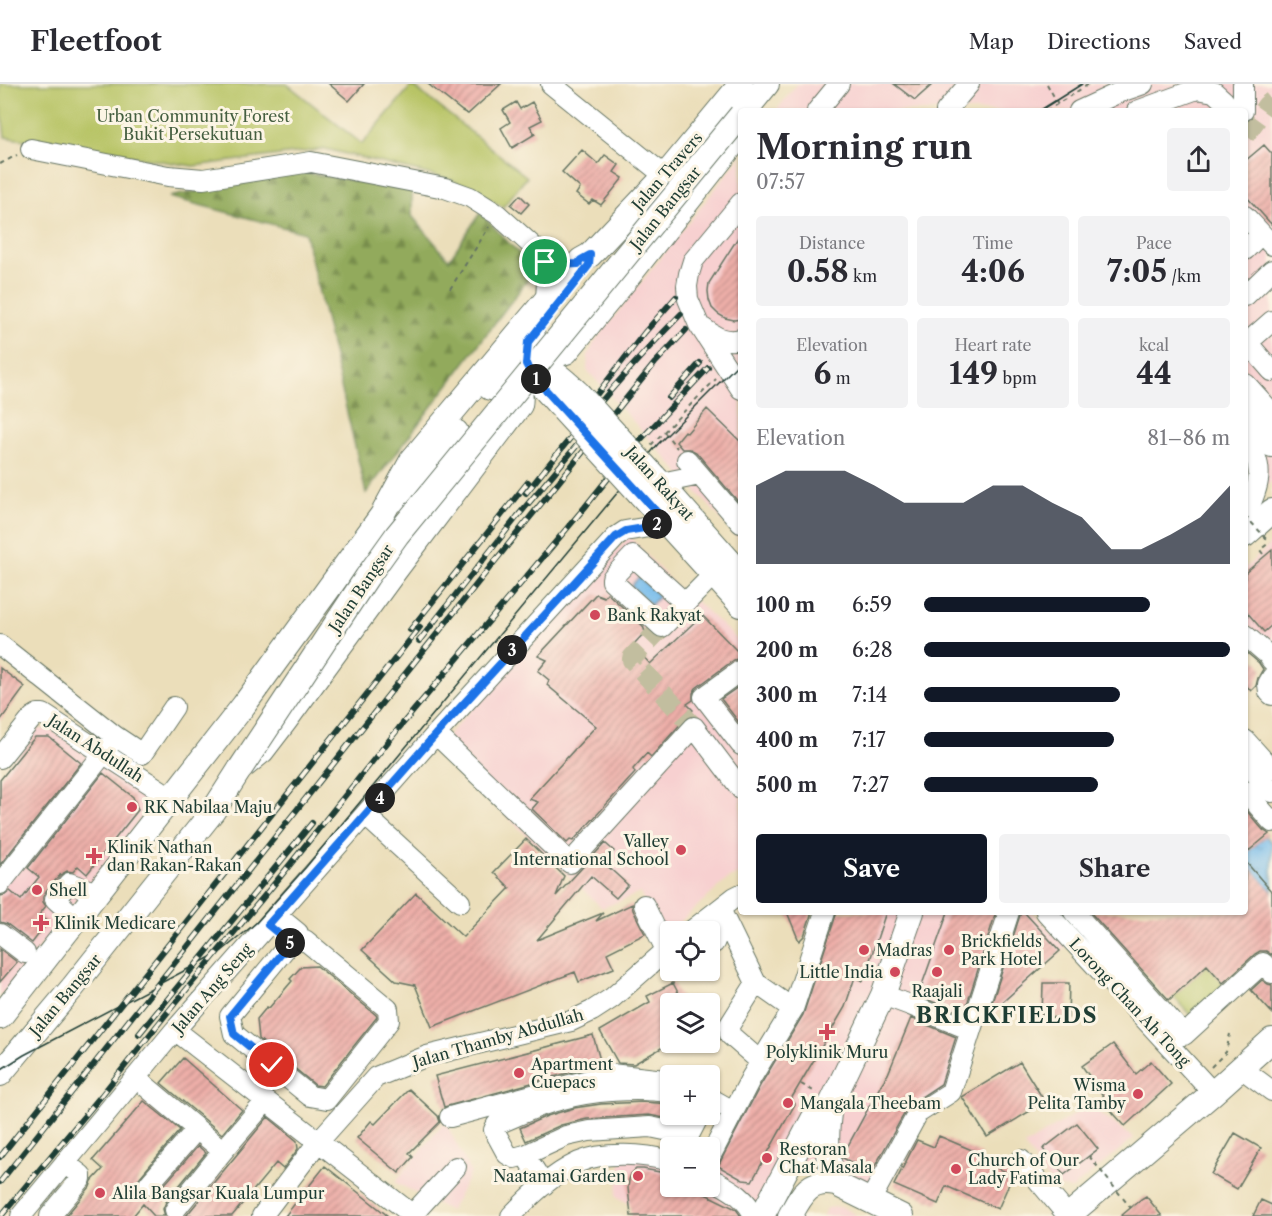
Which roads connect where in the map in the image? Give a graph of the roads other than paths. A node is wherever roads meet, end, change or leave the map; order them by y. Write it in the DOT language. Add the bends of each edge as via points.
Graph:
graph roads {
  1 [pos="551,84"];
  2 [pos="741,84"];
  3 [pos="767,84"];
  4 [pos="781,84"];
  5 [pos="839,84"];
  6 [pos="969,84"];
  7 [pos="1143,84"];
  8 [pos="1243,84"];
  9 [pos="1196,86"];
  10 [pos="747,108"];
  11 [pos="761,108"];
  12 [pos="819,108"];
  13 [pos="949,108"];
  14 [pos="1086,108"];
  15 [pos="1144,108"];
  16 [pos="1227,108"];
  17 [pos="1243,108"];
  18 [pos="738,119"];
  19 [pos="738,138"];
  20 [pos="31,149"];
  21 [pos="665,176"];
  22 [pos="738,207"];
  23 [pos="1248,219"];
  24 [pos="1267,239"];
  25 [pos="1248,248"];
  26 [pos="541,255"];
  27 [pos="584,259"];
  28 [pos="1272,270"];
  29 [pos="1248,293"];
  30 [pos="546,300"];
  31 [pos="699,325"];
  32 [pos="1270,329"];
  33 [pos="533,336"];
  34 [pos="738,340"];
  35 [pos="1248,340"];
  36 [pos="1248,343"];
  37 [pos="566,352"];
  38 [pos="526,364"];
  39 [pos="1272,371"];
  40 [pos="738,384"];
  41 [pos="493,385"];
  42 [pos="1248,397"];
  43 [pos="569,399"];
  44 [pos="1248,399"];
  45 [pos="520,405"];
  46 [pos="1272,416"];
  47 [pos="1248,443"];
  48 [pos="1272,445"];
  49 [pos="687,460"];
  50 [pos="700,475"];
  51 [pos="652,484"];
  52 [pos="1260,512"];
  53 [pos="382,515"];
  54 [pos="738,519"];
  55 [pos="664,520"];
  56 [pos="1248,530"];
  57 [pos="738,571"];
  58 [pos="713,574"];
  59 [pos="738,602"];
  60 [pos="685,603"];
  61 [pos="1248,638"];
  62 [pos="0,645"];
  63 [pos="1272,661"];
  64 [pos="738,672"];
  65 [pos="1272,677"];
  66 [pos="1272,694"];
  67 [pos="174,707"];
  68 [pos="436,734"];
  69 [pos="115,736"];
  70 [pos="738,741"];
  71 [pos="1248,743"];
  72 [pos="104,753"];
  73 [pos="0,758"];
  74 [pos="1248,765"];
  75 [pos="240,769"];
  76 [pos="1272,770"];
  77 [pos="738,785"];
  78 [pos="1272,792"];
  79 [pos="1248,794"];
  80 [pos="172,798"];
  81 [pos="365,814"];
  82 [pos="1272,822"];
  83 [pos="0,884"];
  84 [pos="738,896"];
  85 [pos="460,902"];
  86 [pos="644,905"];
  87 [pos="720,909"];
  88 [pos="824,915"];
  89 [pos="911,915"];
  90 [pos="1008,915"];
  91 [pos="1076,915"];
  92 [pos="272,920"];
  93 [pos="1064,920"];
  94 [pos="704,921"];
  95 [pos="720,929"];
  96 [pos="0,934"];
  97 [pos="660,934"];
  98 [pos="287,947"];
  99 [pos="25,953"];
  100 [pos="660,955"];
  101 [pos="1272,973"];
  102 [pos="756,983"];
  103 [pos="882,995"];
  104 [pos="1148,1008"];
  105 [pos="793,1009"];
  106 [pos="0,1017"];
  107 [pos="175,1030"];
  108 [pos="971,1030"];
  109 [pos="1272,1040"];
  110 [pos="761,1062"];
  111 [pos="1240,1068"];
  112 [pos="0,1074"];
  113 [pos="136,1078"];
  114 [pos="660,1079"];
  115 [pos="660,1091"];
  116 [pos="1272,1091"];
  117 [pos="1213,1093"];
  118 [pos="266,1101"];
  119 [pos="720,1103"];
  120 [pos="830,1106"];
  121 [pos="734,1111"];
  122 [pos="450,1117"];
  123 [pos="196,1130"];
  124 [pos="676,1137"];
  125 [pos="720,1137"];
  126 [pos="318,1142"];
  127 [pos="223,1151"];
  128 [pos="525,1155"];
  129 [pos="660,1158"];
  130 [pos="1021,1160"];
  131 [pos="65,1163"];
  132 [pos="456,1167"];
  133 [pos="780,1183"];
  134 [pos="149,1184"];
  135 [pos="720,1184"];
  136 [pos="836,1184"];
  137 [pos="544,1185"];
  138 [pos="737,1194"];
  139 [pos="870,1201"];
  140 [pos="388,1209"];
  141 [pos="175,1210"];
  142 [pos="30,1213"];
  143 [pos="413,1215"];
  144 [pos="50,1216"];
  145 [pos="262,1216"];
  146 [pos="511,1216"];
  147 [pos="754,1216"];
  148 [pos="762,1216"];
  149 [pos="790,1216"];
  150 [pos="901,1216"];
  151 [pos="1068,1216"];
  1 -- 21 [label="street"];
  2 -- 21 [label="main road, Jalan Travers"];
  3 -- 10 [label="main road"];
  4 -- 11 [label="main road"];
  5 -- 12 [label="street"];
  6 -- 13 [label="street"];
  7 -- 14 [label="street"];
  8 -- 17 [label="street"];
  9 -- 15 [label="street"];
  9 -- 16 [label="street" via="1214,92"];
  18 -- 75 [label="main road, Jalan Bangsar, bridge" via="397,535"];
  19 -- 37 [label="main road"];
  20 -- 26 [label="street" via="168,176 203,179 311,162 445,188 470,197 497,214"];
  21 -- 27 [label="main road, Jalan Travers"];
  22 -- 31 [label="street" via="693,261 688,274 688,299"];
  23 -- 24 [label="street"];
  24 -- 25 [label="street"];
  26 -- 27 [label="street" via="560,265"];
  26 -- 30 [label="street" via="547,281"];
  27 -- 30 [label="main road, Jalan Bangsar"];
  27 -- 33 [label="main road" via="589,265"];
  28 -- 29 [label="street"];
  30 -- 53 [label="main road, Jalan Bangsar" via="412,460"];
  31 -- 34 [label="street" via="719,339"];
  31 -- 40 [label="street"];
  32 -- 35 [label="street"];
  33 -- 37 [label="main road" via="535,345 544,352"];
  33 -- 38 [label="main road" via="528,342"];
  36 -- 39 [label="street"];
  37 -- 43 [label="main road"];
  38 -- 41 [label="main road" via="508,370"];
  38 -- 43 [label="main road, Jalan Rakyat" via="532,375"];
  41 -- 45 [label="main road" via="504,383 520,390"];
  41 -- 53 [label="main road" via="405,497"];
  42 -- 46 [label="main road"];
  43 -- 45 [label="main road"];
  43 -- 51 [label="main road, Jalan Rakyat, bridge"];
  44 -- 48 [label="main road"];
  45 -- 75 [label="main road" via="262,751"];
  47 -- 52 [label="street" via="1257,460"];
  49 -- 50 [label="street"];
  50 -- 51 [label="street"];
  50 -- 54 [label="street"];
  51 -- 55 [label="main road, Jalan Rakyat"];
  51 -- 57 [label="main road, Jalan Rakyat"];
  52 -- 56 [label="main road"];
  53 -- 80 [label="main road, Jalan Bangsar"];
  55 -- 58 [label="main road, Jalan Rakyat"];
  55 -- 68 [label="street, Jalan Ang Seng" via="616,537"];
  58 -- 59 [label="main road, Jalan Rakyat"];
  58 -- 60 [label="street"];
  60 -- 60 [label="street" via="636,557 631,557 612,578 662,627"];
  61 -- 63 [label="street"];
  62 -- 69 [label="street"];
  64 -- 70 [label="street" via="704,697"];
  65 -- 66 [label="street" via="1268,684"];
  67 -- 69 [label="street" via="142,754"];
  68 -- 77 [label="street" via="570,863 694,727"];
  68 -- 81 [label="street, Jalan Ang Seng"];
  69 -- 72 [label="street"];
  71 -- 76 [label="street"];
  72 -- 73 [label="street, Jalan Abdullah" via="38,714"];
  72 -- 80 [label="street, Jalan Abdullah"];
  72 -- 83 [label="street"];
  74 -- 78 [label="street"];
  75 -- 112 [label="main road, Jalan Bangsar" via="213,811"];
  79 -- 82 [label="street"];
  80 -- 106 [label="main road, Jalan Bangsar"];
  81 -- 85 [label="street"];
  81 -- 92 [label="street, Jalan Ang Seng"];
  84 -- 87 [label="street"];
  86 -- 97 [label="street"];
  87 -- 94 [label="street"];
  87 -- 95 [label="street"];
  87 -- 102 [label="street"];
  88 -- 105 [label="street"];
  89 -- 103 [label="main road"];
  90 -- 108 [label="street"];
  91 -- 104 [label="street"];
  92 -- 98 [label="street" via="298,933"];
  92 -- 107 [label="street, Jalan Ang Seng"];
  93 -- 104 [label="street, Lorong Chan Ah Tong"];
  96 -- 99 [label="street"];
  98 -- 98 [label="street" via="305,940 388,1009 389,1021 327,1099 310,1096 234,1034 230,1016"];
  100 -- 126 [label="street, Jalan Thamby Abdullah" via="612,999 571,1021 427,1056 376,1077"];
  101 -- 104 [label="street" via="1263,963 1184,1035"];
  102 -- 105 [label="street"];
  102 -- 110 [label="street" via="729,1031"];
  103 -- 108 [label="street"];
  103 -- 120 [label="main road"];
  104 -- 117 [label="street, Lorong Chan Ah Tong"];
  105 -- 110 [label="street"];
  107 -- 113 [label="street, Jalan Ang Seng"];
  107 -- 118 [label="street"];
  108 -- 139 [label="street" via="951,1092 918,1113"];
  109 -- 111 [label="main road"];
  110 -- 121 [label="street"];
  111 -- 116 [label="street"];
  111 -- 117 [label="main road"];
  113 -- 123 [label="street"];
  113 -- 131 [label="street, Jalan Ang Seng"];
  114 -- 122 [label="street" via="610,1074"];
  115 -- 128 [label="street" via="621,1091 559,1100 498,1124 494,1130 507,1154 514,1158"];
  117 -- 151 [label="main road"];
  118 -- 126 [label="street"];
  118 -- 127 [label="street"];
  119 -- 121 [label="street"];
  120 -- 133 [label="main road" via="813,1119"];
  120 -- 136 [label="main road" via="826,1140"];
  121 -- 125 [label="street"];
  123 -- 127 [label="street"];
  123 -- 134 [label="street"];
  124 -- 128 [label="street" via="650,1127 589,1131 566,1136"];
  126 -- 140 [label="street"];
  126 -- 145 [label="street, Jalan Thamby Abdullah"];
  127 -- 141 [label="street"];
  128 -- 137 [label="street"];
  129 -- 137 [label="street" via="597,1157 581,1161"];
  130 -- 151 [label="street"];
  131 -- 142 [label="street, Jalan Ang Seng"];
  131 -- 144 [label="street" via="81,1179"];
  132 -- 143 [label="street"];
  133 -- 138 [label="street" via="756,1194"];
  133 -- 148 [label="main road"];
  135 -- 138 [label="street"];
  136 -- 139 [label="main road"];
  136 -- 149 [label="main road" via="828,1182 807,1190"];
  137 -- 146 [label="street"];
  138 -- 147 [label="street"];
  139 -- 150 [label="main road"];
  140 -- 143 [label="street"];
}
